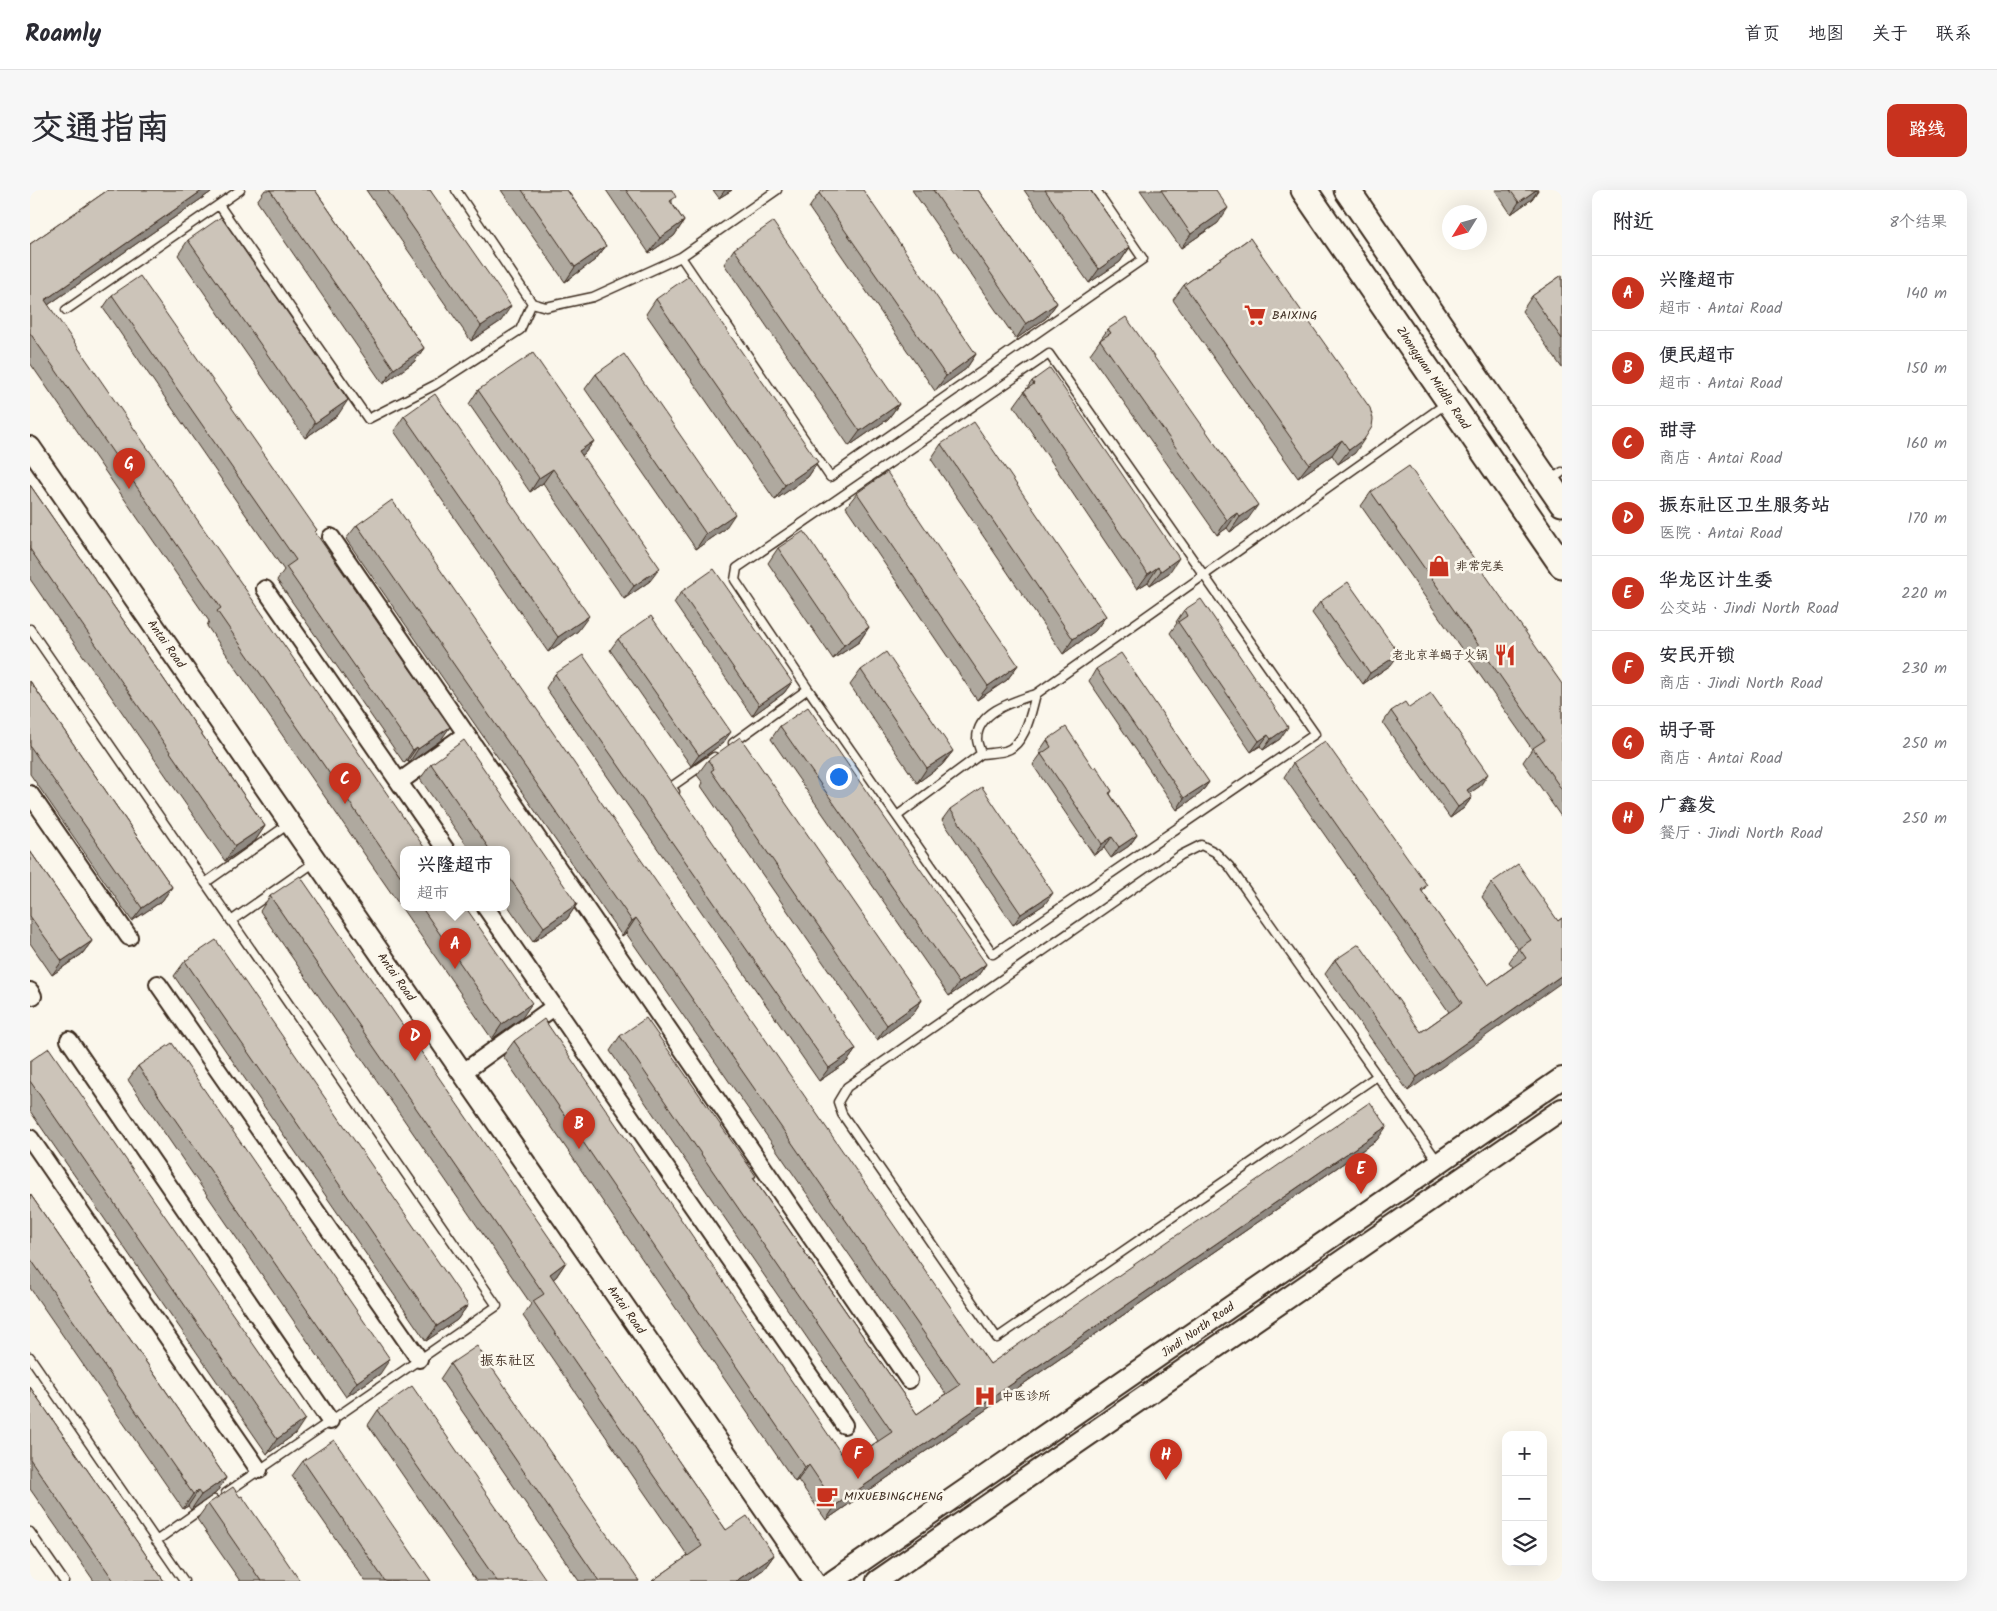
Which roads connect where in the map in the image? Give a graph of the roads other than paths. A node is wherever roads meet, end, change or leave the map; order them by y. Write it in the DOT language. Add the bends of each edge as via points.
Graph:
graph roads {
  1 [pos="240,190"];
  2 [pos="456,190"];
  3 [pos="777,190"];
  4 [pos="1096,190"];
  5 [pos="1304,190"];
  6 [pos="1347,190"];
  7 [pos="219,205"];
  8 [pos="681,257"];
  9 [pos="532,303"];
  10 [pos="66,310"];
  11 [pos="1449,402"];
  12 [pos="30,447"];
  13 [pos="1555,477"];
  14 [pos="1562,503"];
  15 [pos="331,538"];
  16 [pos="1562,565"];
  17 [pos="1204,575"];
  18 [pos="264,589"];
  19 [pos="30,629"];
  20 [pos="808,689"];
  21 [pos="1036,694"];
  22 [pos="466,734"];
  23 [pos="728,747"];
  24 [pos="720,752"];
  25 [pos="981,754"];
  26 [pos="399,782"];
  27 [pos="30,794"];
  28 [pos="682,803"];
  29 [pos="897,816"];
  30 [pos="290,823"];
  31 [pos="443,846"];
  32 [pos="316,861"];
  33 [pos="205,883"];
  34 [pos="488,911"];
  35 [pos="231,921"];
  36 [pos="129,937"];
  37 [pos="158,984"];
  38 [pos="554,1007"];
  39 [pos="69,1040"];
  40 [pos="462,1073"];
  41 [pos="1377,1076"];
  42 [pos="1562,1078"];
  43 [pos="1562,1109"];
  44 [pos="30,1138"];
  45 [pos="1439,1163"];
  46 [pos="30,1357"];
  47 [pos="419,1360"];
  48 [pos="909,1380"];
  49 [pos="330,1420"];
  50 [pos="844,1425"];
  51 [pos="259,1470"];
  52 [pos="30,1532"];
  53 [pos="156,1540"];
  54 [pos="64,1581"];
  55 [pos="184,1581"];
  56 [pos="814,1581"];
  57 [pos="833,1581"];
  58 [pos="877,1581"];
  1 -- 7 [label="lane"];
  2 -- 9 [label="lane"];
  3 -- 8 [label="lane"];
  4 -- 8 [label="lane" via="1143,259 830,477"];
  5 -- 11 [label="main road, Zhongyuan Middle Road"];
  6 -- 13 [label="main road"];
  7 -- 9 [label="lane" via="368,419 435,386 520,330"];
  7 -- 10 [label="lane"];
  8 -- 9 [label="lane" via="593,297 546,307"];
  11 -- 16 [label="main road, Zhongyuan Middle Road"];
  11 -- 17 [label="lane"];
  12 -- 30 [label="street, Antai Road"];
  13 -- 14 [label="main road"];
  15 -- 22 [label="street"];
  17 -- 20 [label="lane" via="1049,354 737,568 735,580"];
  17 -- 21 [label="lane"];
  17 -- 29 [label="lane" via="1315,734 993,954"];
  18 -- 26 [label="street"];
  19 -- 33 [label="lane"];
  20 -- 23 [label="lane"];
  20 -- 29 [label="lane"];
  21 -- 25 [label="lane" via="1019,741 1006,751"];
  21 -- 25 [label="lane" via="1006,704 986,717 977,738"];
  22 -- 26 [label="street"];
  22 -- 48 [label="street"];
  24 -- 28 [label="lane" via="671,787"];
  25 -- 29 [label="lane"];
  26 -- 31 [label="street"];
  27 -- 36 [label="street"];
  30 -- 32 [label="street, Antai Road"];
  30 -- 33 [label="lane"];
  32 -- 35 [label="lane"];
  32 -- 40 [label="street, Antai Road"];
  33 -- 35 [label="lane"];
  34 -- 38 [label="street"];
  35 -- 47 [label="lane" via="497,1306"];
  37 -- 47 [label="street"];
  38 -- 40 [label="street"];
  38 -- 50 [label="street"];
  39 -- 49 [label="street"];
  40 -- 56 [label="street, Antai Road"];
  41 -- 41 [label="lane" via="1230,866 1215,852 1201,845 1181,855 847,1087 838,1102 842,1114 997,1338"];
  41 -- 45 [label="lane"];
  42 -- 45 [label="street, Jindi North Road"];
  43 -- 58 [label="street, Jindi North Road"];
  44 -- 51 [label="street"];
  45 -- 57 [label="street, Jindi North Road"];
  46 -- 53 [label="lane"];
  47 -- 49 [label="lane"];
  49 -- 51 [label="lane"];
  51 -- 53 [label="lane"];
  52 -- 54 [label="lane"];
  53 -- 55 [label="lane"];
}
